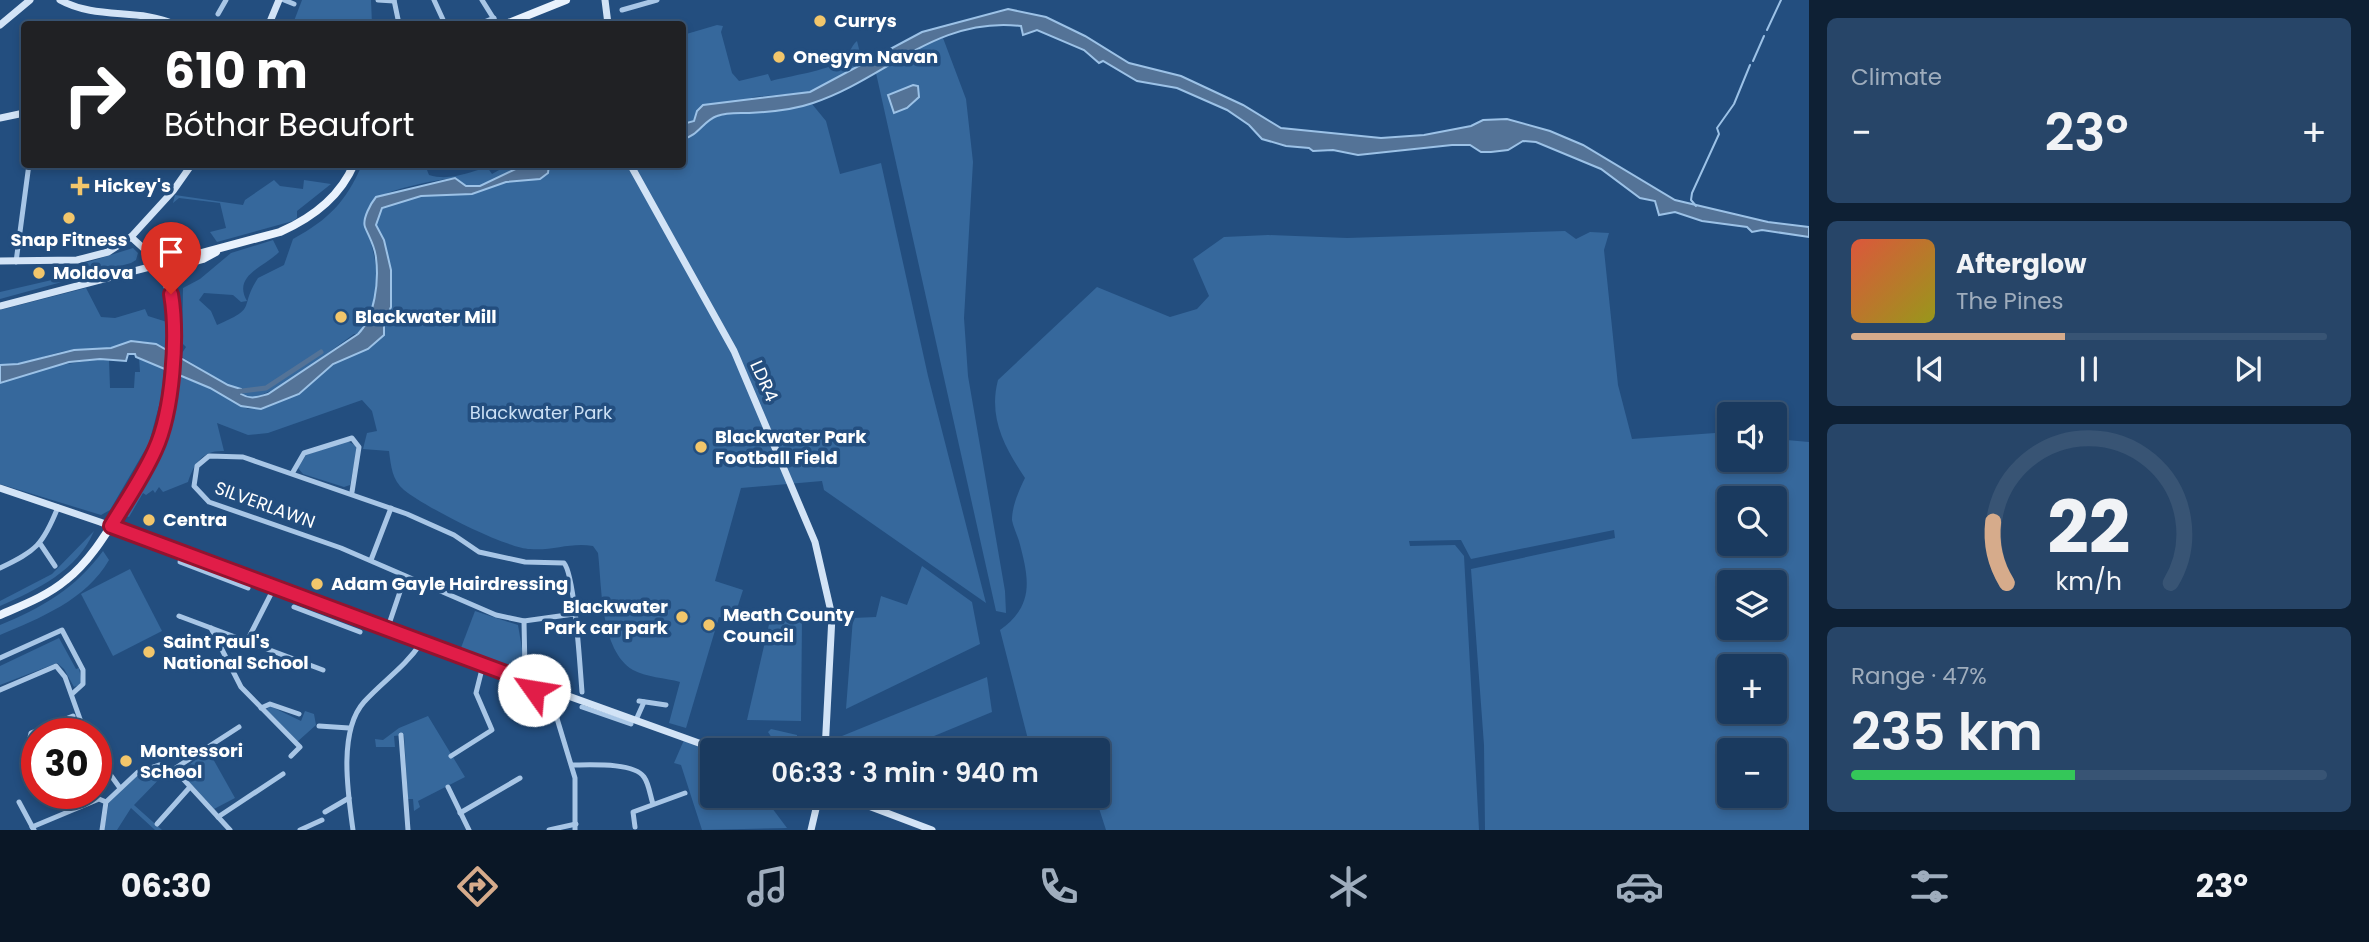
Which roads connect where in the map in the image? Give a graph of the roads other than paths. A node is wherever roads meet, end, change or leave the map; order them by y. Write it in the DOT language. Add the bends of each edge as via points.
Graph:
graph roads {
  1 [pos="30,0"];
  2 [pos="60,0"];
  3 [pos="226,0"];
  4 [pos="282,0"];
  5 [pos="378,0"];
  6 [pos="434,0"];
  7 [pos="482,0"];
  8 [pos="566,0"];
  9 [pos="605,0"];
  10 [pos="657,0"];
  11 [pos="394,1"];
  12 [pos="294,4"];
  13 [pos="622,10"];
  14 [pos="218,14"];
  15 [pos="494,18"];
  16 [pos="162,21"];
  17 [pos="271,21"];
  18 [pos="398,21"];
  19 [pos="444,21"];
  20 [pos="486,21"];
  21 [pos="496,21"];
  22 [pos="514,21"];
  23 [pos="608,21"];
  24 [pos="0,24"];
  25 [pos="21,114"];
  26 [pos="0,118"];
  27 [pos="28,168"];
  28 [pos="189,168"];
  29 [pos="351,168"];
  30 [pos="632,168"];
  31 [pos="131,237"];
  32 [pos="224,246"];
  33 [pos="0,261"];
  34 [pos="16,262"];
  35 [pos="162,264"];
  36 [pos="167,281"];
  37 [pos="0,306"];
  38 [pos="293,472"];
  39 [pos="0,488"];
  40 [pos="352,492"];
  41 [pos="58,508"];
  42 [pos="391,508"];
  43 [pos="111,526"];
  44 [pos="41,545"];
  45 [pos="182,554"];
  46 [pos="371,560"];
  47 [pos="55,566"];
  48 [pos="0,568"];
  49 [pos="405,578"];
  50 [pos="248,588"];
  51 [pos="274,588"];
  52 [pos="294,607"];
  53 [pos="330,609"];
  54 [pos="574,614"];
  55 [pos="0,615"];
  56 [pos="179,616"];
  57 [pos="325,618"];
  58 [pos="524,621"];
  59 [pos="211,628"];
  60 [pos="387,630"];
  61 [pos="360,632"];
  62 [pos="247,641"];
  63 [pos="421,643"];
  64 [pos="0,658"];
  65 [pos="482,665"];
  66 [pos="323,670"];
  67 [pos="525,672"];
  68 [pos="517,683"];
  69 [pos="526,684"];
  70 [pos="552,689"];
  71 [pos="0,690"];
  72 [pos="582,692"];
  73 [pos="72,694"];
  74 [pos="531,698"];
  75 [pos="666,705"];
  76 [pos="582,707"];
  77 [pos="261,708"];
  78 [pos="299,714"];
  79 [pos="73,716"];
  80 [pos="621,717"];
  81 [pos="68,718"];
  82 [pos="80,718"];
  83 [pos="634,722"];
  84 [pos="318,726"];
  85 [pos="239,727"];
  86 [pos="349,728"];
  87 [pos="401,735"];
  88 [pos="826,738"];
  89 [pos="700,744"];
  90 [pos="291,756"];
  91 [pos="451,756"];
  92 [pos="572,765"];
  93 [pos="174,769"];
  94 [pos="283,774"];
  95 [pos="112,777"];
  96 [pos="520,778"];
  97 [pos="190,787"];
  98 [pos="449,787"];
  99 [pos="120,788"];
  100 [pos="685,793"];
  101 [pos="112,796"];
  102 [pos="349,797"];
  103 [pos="19,802"];
  104 [pos="653,804"];
  105 [pos="816,808"];
  106 [pos="874,808"];
  107 [pos="76,809"];
  108 [pos="105,809"];
  109 [pos="325,812"];
  110 [pos="460,813"];
  111 [pos="218,817"];
  112 [pos="322,820"];
  113 [pos="575,827"];
  114 [pos="635,827"];
  115 [pos="154,828"];
  116 [pos="33,829"];
  117 [pos="102,830"];
  118 [pos="230,830"];
  119 [pos="300,830"];
  120 [pos="353,830"];
  121 [pos="408,830"];
  122 [pos="469,830"];
  123 [pos="549,830"];
  124 [pos="811,830"];
  125 [pos="932,830"];
  1 -- 24 [label="street"];
  2 -- 16 [label="street" via="95,13"];
  3 -- 14 [label="street"];
  4 -- 12 [label="street"];
  4 -- 17 [label="street"];
  5 -- 11 [label="street"];
  6 -- 19 [label="street"];
  7 -- 15 [label="street"];
  8 -- 22 [label="main road"];
  9 -- 23 [label="street"];
  10 -- 13 [label="street"];
  11 -- 18 [label="street"];
  15 -- 20 [label="street"];
  15 -- 21 [label="street"];
  25 -- 26 [label="street"];
  27 -- 34 [label="street"];
  28 -- 31 [label="street"];
  29 -- 32 [label="main road" via="331,199 299,224"];
  30 -- 88 [label="street, LDR4" via="733,348 815,542 832,616"];
  31 -- 34 [label="street" via="117,248 89,258"];
  31 -- 35 [label="street"];
  32 -- 35 [label="main road"];
  32 -- 36 [label="main road" via="203,259 177,266"];
  33 -- 34 [label="street"];
  35 -- 36 [label="main road"];
  35 -- 37 [label="street"];
  36 -- 43 [label="main road" via="173,306 173,343 166,414 156,450"];
  38 -- 40 [label="street, SILVERLAWN"];
  38 -- 40 [label="street" via="304,453 352,438 359,447"];
  38 -- 46 [label="street, SILVERLAWN" via="216,454 197,466 194,486 202,498 217,506"];
  39 -- 41 [label="street"];
  40 -- 42 [label="street, SILVERLAWN"];
  41 -- 43 [label="street"];
  41 -- 44 [label="street"];
  42 -- 46 [label="street"];
  42 -- 54 [label="street, SILVERLAWN" via="454,535 486,555 564,562"];
  43 -- 45 [label="street"];
  43 -- 55 [label="main road" via="68,579"];
  44 -- 47 [label="street"];
  44 -- 48 [label="street"];
  45 -- 50 [label="street" via="180,562"];
  45 -- 51 [label="street"];
  46 -- 49 [label="street, SILVERLAWN"];
  49 -- 58 [label="street, SILVERLAWN" via="496,615"];
  49 -- 60 [label="street"];
  51 -- 53 [label="street"];
  51 -- 62 [label="street"];
  52 -- 57 [label="street"];
  53 -- 57 [label="street"];
  53 -- 60 [label="street"];
  54 -- 58 [label="street, SILVERLAWN"];
  54 -- 72 [label="street, SILVERLAWN"];
  56 -- 59 [label="street"];
  57 -- 61 [label="street"];
  58 -- 67 [label="street"];
  59 -- 62 [label="street"];
  59 -- 77 [label="street" via="241,687"];
  60 -- 63 [label="street"];
  62 -- 66 [label="street"];
  63 -- 65 [label="street"];
  63 -- 86 [label="street" via="403,667 362,704"];
  64 -- 73 [label="street" via="62,630 84,675 83,684"];
  65 -- 69 [label="street"];
  65 -- 91 [label="street" via="475,693 492,730"];
  68 -- 69 [label="street"];
  69 -- 70 [label="street"];
  69 -- 74 [label="street" via="537,691"];
  70 -- 80 [label="street"];
  70 -- 92 [label="street"];
  71 -- 73 [label="street" via="56,666"];
  73 -- 82 [label="street"];
  75 -- 83 [label="street" via="641,701"];
  76 -- 80 [label="street"];
  77 -- 78 [label="street" via="270,704"];
  77 -- 90 [label="street" via="300,747"];
  79 -- 81 [label="street"];
  80 -- 83 [label="street"];
  83 -- 89 [label="street"];
  84 -- 86 [label="street"];
  85 -- 93 [label="street"];
  86 -- 102 [label="street"];
  87 -- 121 [label="street"];
  92 -- 104 [label="street" via="637,771 644,777"];
  92 -- 113 [label="street" via="577,793"];
  93 -- 97 [label="street"];
  93 -- 99 [label="street" via="152,766"];
  94 -- 111 [label="street"];
  95 -- 99 [label="street"];
  96 -- 110 [label="street"];
  97 -- 111 [label="street"];
  97 -- 115 [label="street"];
  98 -- 110 [label="street"];
  99 -- 101 [label="street"];
  100 -- 104 [label="street"];
  102 -- 109 [label="street"];
  102 -- 120 [label="street"];
  103 -- 116 [label="street"];
  104 -- 114 [label="street" via="633,812"];
  105 -- 124 [label="street"];
  106 -- 125 [label="street"];
  107 -- 116 [label="street"];
  108 -- 117 [label="street"];
  110 -- 122 [label="street"];
  111 -- 118 [label="street"];
  112 -- 119 [label="street"];
  113 -- 123 [label="street"];
}
